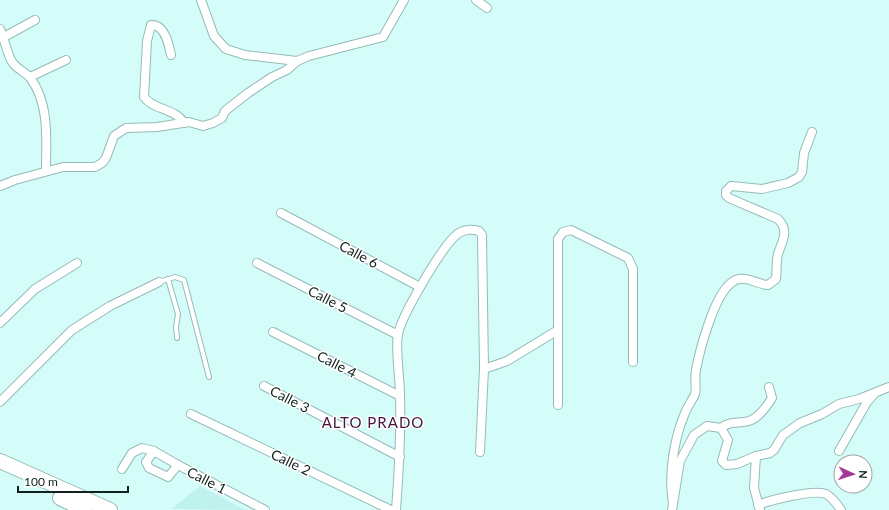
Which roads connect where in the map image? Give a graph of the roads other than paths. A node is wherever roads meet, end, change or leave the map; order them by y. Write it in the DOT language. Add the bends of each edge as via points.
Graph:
graph roads {
  1 [pos="200,0"];
  2 [pos="404,0"];
  3 [pos="476,0"];
  4 [pos="487,8"];
  5 [pos="36,20"];
  6 [pos="2,33"];
  7 [pos="171,55"];
  8 [pos="66,60"];
  9 [pos="297,61"];
  10 [pos="30,77"];
  11 [pos="184,123"];
  12 [pos="812,132"];
  13 [pos="46,171"];
  14 [pos="0,186"];
  15 [pos="281,213"];
  16 [pos="77,263"];
  17 [pos="257,263"];
  18 [pos="168,279"];
  19 [pos="159,282"];
  20 [pos="420,287"];
  21 [pos="0,323"];
  22 [pos="558,330"];
  23 [pos="273,332"];
  24 [pos="398,335"];
  25 [pos="177,338"];
  26 [pos="633,362"];
  27 [pos="484,369"];
  28 [pos="209,377"];
  29 [pos="264,386"];
  30 [pos="769,387"];
  31 [pos="889,387"];
  32 [pos="876,392"];
  33 [pos="400,396"];
  34 [pos="0,402"];
  35 [pos="558,405"];
  36 [pos="191,414"];
  37 [pos="721,428"];
  38 [pos="154,451"];
  39 [pos="839,451"];
  40 [pos="480,452"];
  41 [pos="400,456"];
  42 [pos="756,456"];
  43 [pos="0,461"];
  44 [pos="178,465"];
  45 [pos="0,469"];
  46 [pos="122,469"];
  47 [pos="673,506"];
  48 [pos="759,507"];
  49 [pos="85,510"];
  50 [pos="110,510"];
  51 [pos="265,510"];
  52 [pos="391,510"];
  53 [pos="396,510"];
  54 [pos="841,510"];
  1 -- 9 [label="street" via="214,36 226,50 245,55"];
  2 -- 9 [label="street" via="383,37"];
  3 -- 4 [label="street"];
  5 -- 6 [label="street"];
  6 -- 10 [label="street" via="12,63"];
  7 -- 11 [label="street" via="162,29 151,24 147,41 144,97 152,104 169,110"];
  8 -- 10 [label="street"];
  9 -- 11 [label="street" via="287,70 248,93 225,111 222,118 203,126 192,122"];
  10 -- 13 [label="street" via="41,100 46,126"];
  11 -- 13 [label="street" via="126,128 114,136 102,163 94,167 72,166"];
  12 -- 47 [label="street" via="799,177 788,183 762,189 731,186 726,191 728,198 778,220 782,224 784,238 774,282 765,285 741,278 733,281 711,316 696,369 695,393 684,414 676,441 671,472"];
  13 -- 14 [label="street"];
  15 -- 20 [label="street, Calle 6"];
  16 -- 21 [label="street" via="35,289"];
  17 -- 24 [label="street, Calle 5"];
  18 -- 19 [label="lane"];
  18 -- 25 [label="lane" via="178,314"];
  18 -- 28 [label="lane" via="179,277 184,280"];
  19 -- 34 [label="street" via="116,303 72,330"];
  20 -- 24 [label="street" via="405,314"];
  20 -- 27 [label="street" via="454,236 467,230 479,231 482,240"];
  22 -- 26 [label="street" via="558,239 563,232 571,230 628,258 634,269"];
  22 -- 27 [label="street" via="507,360"];
  22 -- 35 [label="street"];
  23 -- 33 [label="street, Calle 4"];
  24 -- 33 [label="street"];
  27 -- 40 [label="street"];
  29 -- 41 [label="street, Calle 3"];
  30 -- 37 [label="street" via="772,398 757,416 750,421 728,423"];
  31 -- 32 [label="street"];
  32 -- 39 [label="street" via="867,402"];
  32 -- 42 [label="street" via="839,404 800,423 783,435 772,452"];
  33 -- 41 [label="street"];
  36 -- 52 [label="street, Calle 2"];
  37 -- 42 [label="street" via="728,440 722,461 726,465 737,464"];
  37 -- 47 [label="street" via="707,426 694,435 680,461"];
  38 -- 44 [label="street"];
  38 -- 44 [label="street, Calle 1" via="146,462 149,468 168,477"];
  38 -- 46 [label="street" via="142,448 136,450"];
  41 -- 53 [label="street"];
  42 -- 48 [label="street" via="754,478"];
  43 -- 50 [label="highway"];
  44 -- 51 [label="street, Calle 1"];
  45 -- 49 [label="highway"];
  48 -- 54 [label="street" via="791,496 822,493 833,500"];
}
